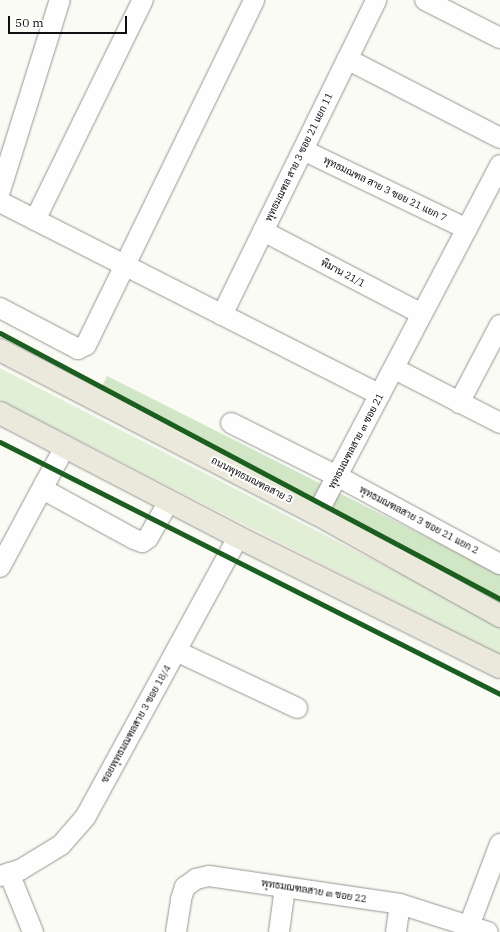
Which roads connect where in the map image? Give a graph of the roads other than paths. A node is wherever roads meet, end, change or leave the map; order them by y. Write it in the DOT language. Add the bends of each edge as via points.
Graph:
graph roads {
  1 [pos="60,0"];
  2 [pos="143,0"];
  3 [pos="254,0"];
  4 [pos="376,0"];
  5 [pos="425,0"];
  6 [pos="500,38"];
  7 [pos="348,59"];
  8 [pos="500,138"];
  9 [pos="303,150"];
  10 [pos="500,165"];
  11 [pos="0,191"];
  12 [pos="0,202"];
  13 [pos="35,220"];
  14 [pos="467,228"];
  15 [pos="263,231"];
  16 [pos="124,265"];
  17 [pos="0,308"];
  18 [pos="422,314"];
  19 [pos="222,315"];
  20 [pos="500,325"];
  21 [pos="0,350"];
  22 [pos="394,369"];
  23 [pos="380,395"];
  24 [pos="459,403"];
  25 [pos="0,413"];
  26 [pos="231,423"];
  27 [pos="500,423"];
  28 [pos="65,447"];
  29 [pos="337,476"];
  30 [pos="44,484"];
  31 [pos="169,501"];
  32 [pos="317,514"];
  33 [pos="238,537"];
  34 [pos="500,564"];
  35 [pos="0,567"];
  36 [pos="500,616"];
  37 [pos="176,651"];
  38 [pos="500,667"];
  39 [pos="297,708"];
  40 [pos="500,844"];
  41 [pos="4,875"];
  42 [pos="285,887"];
  43 [pos="400,904"];
  44 [pos="469,926"];
  45 [pos="33,932"];
  46 [pos="176,932"];
  47 [pos="279,932"];
  48 [pos="396,932"];
  49 [pos="488,932"];
  1 -- 11 [label="street"];
  2 -- 13 [label="street"];
  3 -- 16 [label="street"];
  4 -- 7 [label="street, พุทธมณฑล สาย 3 ซอย 21 แยก 11"];
  5 -- 6 [label="street"];
  7 -- 8 [label="street"];
  7 -- 9 [label="street, พุทธมณฑล สาย 3 ซอย 21 แยก 11"];
  9 -- 14 [label="street, พุทธมณฑล สาย 3 ซอย 21 แยก 7"];
  9 -- 15 [label="street, พุทธมณฑล สาย 3 ซอย 21 แยก 11"];
  10 -- 14 [label="street, พุทธมณฑลสาย ๓ ซอย 21"];
  12 -- 13 [label="street"];
  13 -- 16 [label="street"];
  14 -- 18 [label="street, พุทธมณฑลสาย ๓ ซอย 21"];
  15 -- 18 [label="street, พิมาน 21/1"];
  15 -- 19 [label="street, พุทธมณฑล สาย 3 ซอย 21 แยก 11"];
  16 -- 17 [label="street" via="86,345 78,349"];
  16 -- 19 [label="street"];
  18 -- 22 [label="street, พุทธมณฑลสาย ๓ ซอย 21"];
  19 -- 23 [label="street"];
  20 -- 24 [label="street"];
  21 -- 32 [label="main road, ถนนพุทธมณฑลสาย 3"];
  22 -- 23 [label="street, พุทธมณฑลสาย ๓ ซอย 21"];
  22 -- 24 [label="street"];
  23 -- 29 [label="street, พุทธมณฑลสาย ๓ ซอย 21"];
  24 -- 27 [label="street"];
  25 -- 28 [label="main road"];
  26 -- 29 [label="street, พุทธมณฑลสาย 3 ซอย 21 แยก 2"];
  28 -- 30 [label="street"];
  28 -- 31 [label="main road"];
  29 -- 32 [label="street, พุทธมณฑลสาย ๓ ซอย 21"];
  29 -- 34 [label="street, พุทธมณฑลสาย 3 ซอย 21 แยก 2"];
  30 -- 31 [label="street" via="48,492 142,542 148,538"];
  30 -- 35 [label="street"];
  31 -- 33 [label="main road"];
  32 -- 36 [label="main road, ถนนพุทธมณฑลสาย 3"];
  33 -- 37 [label="street, ซอยพุทธมณฑลสาย 3 ซอย 18/4"];
  33 -- 38 [label="main road"];
  37 -- 39 [label="street"];
  37 -- 41 [label="street, ซอยพุทธมณฑลสาย 3 ซอย 18/4" via="86,816 61,845 20,870"];
  40 -- 44 [label="street"];
  41 -- 45 [label="street"];
  42 -- 43 [label="street, พุทธมณฑลสาย ๓ ซอย 22"];
  42 -- 46 [label="street, พุทธมณฑลสาย ๓ ซอย 22" via="210,876 196,879 185,887"];
  42 -- 47 [label="street"];
  43 -- 44 [label="street, พุทธมณฑลสาย ๓ ซอย 22"];
  43 -- 48 [label="street"];
  44 -- 49 [label="street, พุทธมณฑลสาย ๓ ซอย 22"];
}
